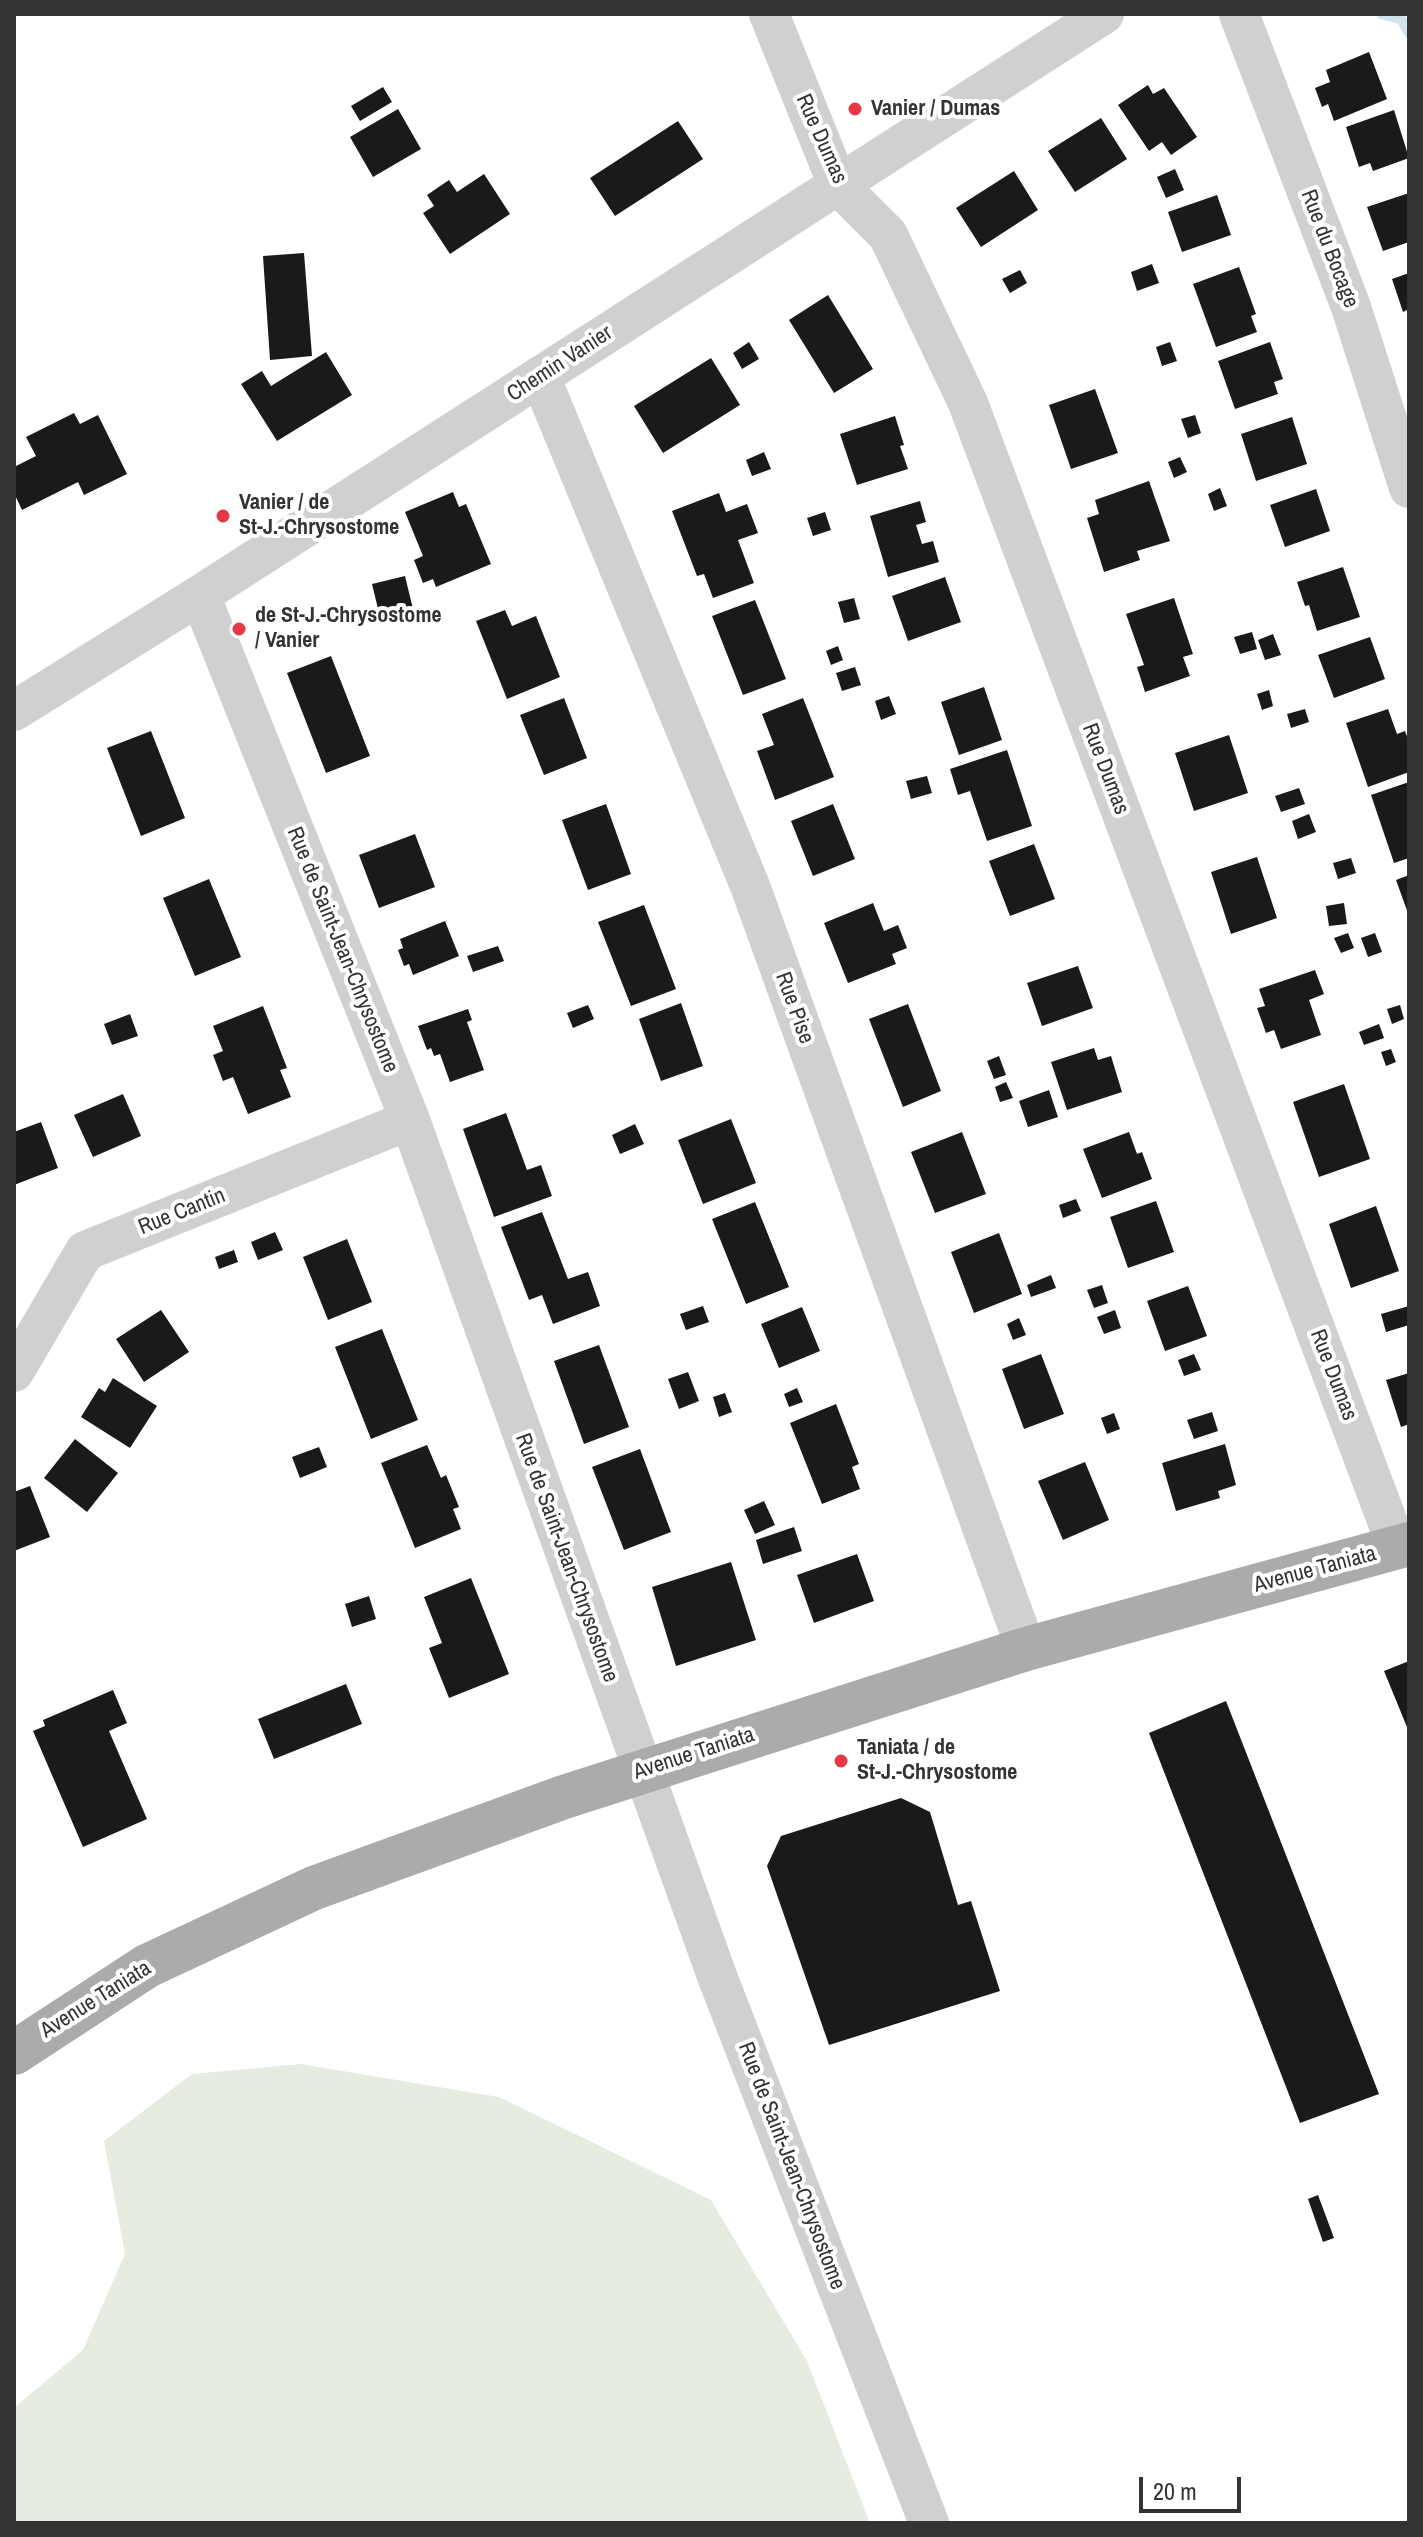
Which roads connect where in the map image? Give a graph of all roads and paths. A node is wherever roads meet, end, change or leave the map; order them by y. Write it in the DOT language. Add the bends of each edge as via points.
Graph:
graph roads {
  1 [pos="769,14"];
  2 [pos="1104,14"];
  3 [pos="1239,14"];
  4 [pos="838,185"];
  5 [pos="540,376"];
  6 [pos="1409,488"];
  7 [pos="200,595"];
  8 [pos="14,711"];
  9 [pos="410,1120"];
  10 [pos="14,1372"];
  11 [pos="1403,1545"];
  12 [pos="1026,1649"];
  13 [pos="642,1770"];
  14 [pos="14,2053"];
  15 [pos="929,2523"];
  1 -- 4 [label="street, Rue Dumas"];
  2 -- 4 [label="street, Chemin Vanier"];
  3 -- 6 [label="street, Rue du Bocage" via="1351,307"];
  4 -- 5 [label="street, Chemin Vanier"];
  4 -- 11 [label="street, Rue Dumas" via="888,235 968,403"];
  5 -- 7 [label="street, Chemin Vanier"];
  5 -- 12 [label="street, Rue Pise" via="750,886"];
  7 -- 8 [label="street, Chemin Vanier"];
  7 -- 9 [label="street, Rue de Saint-Jean-Chrysostome"];
  9 -- 10 [label="street, Rue Cantin" via="85,1251"];
  9 -- 13 [label="street, Rue de Saint-Jean-Chrysostome"];
  11 -- 12 [label="main road, Avenue Taniata"];
  12 -- 13 [label="main road, Avenue Taniata"];
  13 -- 14 [label="main road, Avenue Taniata" via="314,1888 147,1966"];
  13 -- 15 [label="street, Rue de Saint-Jean-Chrysostome"];
}
